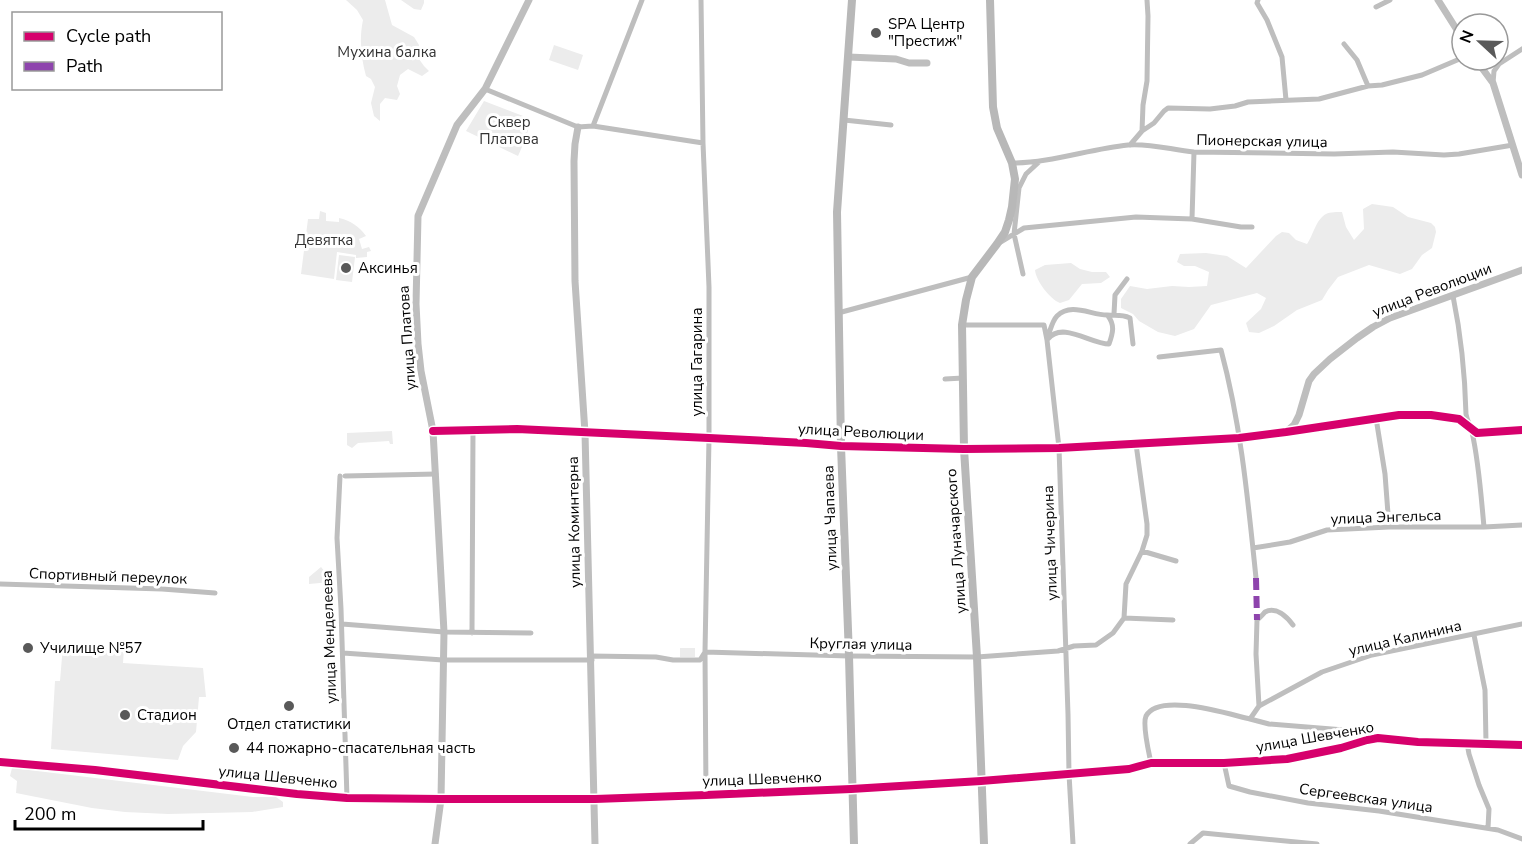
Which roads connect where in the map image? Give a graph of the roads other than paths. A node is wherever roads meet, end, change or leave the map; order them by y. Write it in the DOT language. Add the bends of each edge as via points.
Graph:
graph roads {
  1 [pos="529,0"];
  2 [pos="642,0"];
  3 [pos="701,0"];
  4 [pos="852,0"];
  5 [pos="990,0"];
  6 [pos="1147,0"];
  7 [pos="1258,0"];
  8 [pos="1390,0"];
  9 [pos="1438,0"];
  10 [pos="1376,7"];
  11 [pos="1450,19"];
  12 [pos="1344,44"];
  13 [pos="1522,49"];
  14 [pos="849,57"];
  15 [pos="927,63"];
  16 [pos="1450,63"];
  17 [pos="1485,72"];
  18 [pos="1493,83"];
  19 [pos="1368,86"];
  20 [pos="485,89"];
  21 [pos="1286,100"];
  22 [pos="844,120"];
  23 [pos="891,125"];
  24 [pos="592,126"];
  25 [pos="578,127"];
  26 [pos="1142,131"];
  27 [pos="703,143"];
  28 [pos="1130,145"];
  29 [pos="1513,145"];
  30 [pos="1194,152"];
  31 [pos="1039,162"];
  32 [pos="1012,163"];
  33 [pos="1522,175"];
  34 [pos="1192,219"];
  35 [pos="1252,227"];
  36 [pos="1014,234"];
  37 [pos="997,244"];
  38 [pos="1522,270"];
  39 [pos="1023,274"];
  40 [pos="972,277"];
  41 [pos="1127,279"];
  42 [pos="1453,296"];
  43 [pos="838,313"];
  44 [pos="1111,315"];
  45 [pos="962,325"];
  46 [pos="1047,340"];
  47 [pos="1133,344"];
  48 [pos="1159,357"];
  49 [pos="963,378"];
  50 [pos="945,379"];
  51 [pos="1376,418"];
  52 [pos="1472,429"];
  53 [pos="473,430"];
  54 [pos="1522,430"];
  55 [pos="434,431"];
  56 [pos="1286,432"];
  57 [pos="585,433"];
  58 [pos="709,438"];
  59 [pos="1239,438"];
  60 [pos="1136,444"];
  61 [pos="841,446"];
  62 [pos="1059,448"];
  63 [pos="964,449"];
  64 [pos="436,474"];
  65 [pos="1522,525"];
  66 [pos="1389,527"];
  67 [pos="1485,527"];
  68 [pos="1253,548"];
  69 [pos="1142,551"];
  70 [pos="1176,561"];
  71 [pos="1256,578"];
  72 [pos="0,585"];
  73 [pos="215,593"];
  74 [pos="1124,618"];
  75 [pos="1173,620"];
  76 [pos="342,624"];
  77 [pos="1522,624"];
  78 [pos="1293,625"];
  79 [pos="444,632"];
  80 [pos="472,633"];
  81 [pos="531,633"];
  82 [pos="1474,635"];
  83 [pos="1066,649"];
  84 [pos="705,652"];
  85 [pos="343,653"];
  86 [pos="849,656"];
  87 [pos="977,657"];
  88 [pos="591,658"];
  89 [pos="443,660"];
  90 [pos="1259,706"];
  91 [pos="1250,719"];
  92 [pos="1367,740"];
  93 [pos="1467,743"];
  94 [pos="1486,743"];
  95 [pos="1522,744"];
  96 [pos="0,762"];
  97 [pos="1151,763"];
  98 [pos="1224,763"];
  99 [pos="1069,774"];
  100 [pos="981,781"];
  101 [pos="851,789"];
  102 [pos="706,795"];
  103 [pos="347,798"];
  104 [pos="441,799"];
  105 [pos="595,799"];
  106 [pos="1488,828"];
  107 [pos="1522,839"];
  108 [pos="435,844"];
  109 [pos="595,844"];
  110 [pos="854,844"];
  111 [pos="984,844"];
  112 [pos="1073,844"];
  113 [pos="1190,844"];
  114 [pos="1317,844"];
  1 -- 20 [label="street, улица Платова"];
  2 -- 24 [label="street"];
  3 -- 27 [label="street, улица Гагарина"];
  4 -- 14 [label="main road, улица Чапаева"];
  5 -- 32 [label="main road, улица Луначарского" via="993,107"];
  6 -- 26 [label="street" via="1147,81"];
  7 -- 21 [label="street" via="1282,57"];
  8 -- 10 [label="street"];
  9 -- 11 [label="street"];
  12 -- 19 [label="street" via="1358,60"];
  13 -- 18 [label="street" via="1499,64"];
  14 -- 15 [label="street"];
  14 -- 22 [label="main road, улица Чапаева"];
  16 -- 19 [label="street" via="1422,75"];
  17 -- 18 [label="street"];
  18 -- 29 [label="street"];
  19 -- 21 [label="street" via="1319,99"];
  20 -- 25 [label="street"];
  20 -- 55 [label="street, улица Платова" via="457,125 418,216 418,344"];
  21 -- 26 [label="street" via="1210,109 1168,108"];
  22 -- 23 [label="street"];
  22 -- 43 [label="main road, улица Чапаева" via="837,212"];
  24 -- 25 [label="street"];
  24 -- 27 [label="street"];
  25 -- 57 [label="street, улица Коминтерна" via="574,162 575,281"];
  26 -- 28 [label="street"];
  27 -- 58 [label="street, улица Гагарина" via="709,287"];
  28 -- 30 [label="street, Пионерская улица"];
  28 -- 31 [label="street, Пионерская улица"];
  29 -- 30 [label="street, Пионерская улица" via="1444,155"];
  29 -- 33 [label="street"];
  30 -- 34 [label="street"];
  31 -- 32 [label="street, Пионерская улица"];
  31 -- 36 [label="street" via="1019,188"];
  32 -- 37 [label="main road, улица Луначарского" via="1012,207"];
  34 -- 35 [label="street"];
  34 -- 36 [label="street" via="1136,217 1024,228"];
  36 -- 37 [label="street"];
  36 -- 39 [label="street"];
  37 -- 40 [label="main road, улица Луначарского"];
  38 -- 42 [label="street, улица Революции"];
  40 -- 43 [label="street"];
  40 -- 45 [label="main road, улица Луначарского"];
  41 -- 44 [label="street" via="1115,295"];
  42 -- 52 [label="street" via="1467,421"];
  42 -- 56 [label="street, улица Революции" via="1390,318 1330,359 1309,381 1299,415"];
  43 -- 61 [label="main road, улица Чапаева"];
  44 -- 46 [label="street" via="1066,311 1056,317"];
  44 -- 46 [label="street" via="1113,333 1109,344 1060,332"];
  44 -- 47 [label="street" via="1130,318"];
  45 -- 46 [label="street" via="1044,324"];
  45 -- 49 [label="main road, улица Луначарского"];
  46 -- 62 [label="street, улица Чичерина"];
  48 -- 59 [label="street" via="1221,350"];
  49 -- 50 [label="street"];
  49 -- 63 [label="main road, улица Луначарского"];
  51 -- 52 [label="street" via="1431,415 1459,419"];
  51 -- 56 [label="street"];
  51 -- 66 [label="street"];
  52 -- 54 [label="street" via="1478,433"];
  52 -- 67 [label="street"];
  53 -- 55 [label="street, улица Революции"];
  53 -- 57 [label="street, улица Революции"];
  53 -- 80 [label="street"];
  55 -- 64 [label="street, улица Платова"];
  56 -- 59 [label="street, улица Революции"];
  57 -- 58 [label="street, улица Революции"];
  57 -- 88 [label="street, улица Коминтерна"];
  58 -- 61 [label="street, улица Революции"];
  58 -- 84 [label="street, улица Гагарина"];
  59 -- 60 [label="street, улица Революции"];
  59 -- 68 [label="street"];
  60 -- 62 [label="street, улица Революции"];
  60 -- 69 [label="street" via="1147,524"];
  61 -- 63 [label="street, улица Революции"];
  61 -- 86 [label="main road, улица Чапаева"];
  62 -- 63 [label="street, улица Революции"];
  62 -- 83 [label="street, улица Чичерина"];
  63 -- 87 [label="main road, улица Луначарского"];
  64 -- 76 [label="street, улица Менделеева" via="343,476 337,538"];
  64 -- 79 [label="street, улица Платова"];
  65 -- 67 [label="street, улица Энгельса"];
  66 -- 67 [label="street, улица Энгельса"];
  66 -- 68 [label="street, улица Энгельса" via="1327,530"];
  68 -- 71 [label="street"];
  69 -- 70 [label="street"];
  69 -- 74 [label="street" via="1126,584"];
  72 -- 73 [label="street, Спортивный переулок"];
  74 -- 75 [label="street"];
  74 -- 83 [label="street, Круглая улица" via="1113,633 1096,645"];
  76 -- 79 [label="street"];
  76 -- 85 [label="street, улица Менделеева"];
  77 -- 82 [label="street, улица Калинина"];
  78 -- 90 [label="street" via="1285,614 1272,611 1257,620"];
  79 -- 80 [label="street"];
  79 -- 89 [label="street, улица Платова"];
  80 -- 81 [label="street"];
  82 -- 90 [label="street, улица Калинина" via="1372,655 1322,672"];
  82 -- 94 [label="street" via="1485,690"];
  83 -- 87 [label="street, Круглая улица"];
  83 -- 99 [label="street, улица Чичерина"];
  84 -- 86 [label="street, Круглая улица"];
  84 -- 88 [label="street, Круглая улица" via="700,660"];
  84 -- 102 [label="street, улица Гагарина"];
  85 -- 89 [label="street, Круглая улица"];
  85 -- 103 [label="street, улица Менделеева"];
  86 -- 87 [label="street, Круглая улица"];
  86 -- 101 [label="main road, улица Чапаева"];
  87 -- 100 [label="main road, улица Луначарского"];
  88 -- 89 [label="street, Круглая улица"];
  88 -- 105 [label="street, улица Коминтерна"];
  89 -- 104 [label="street, улица Платова"];
  90 -- 91 [label="street, улица Калинина"];
  91 -- 92 [label="street, улица Шевченко" via="1344,730"];
  91 -- 97 [label="street" via="1182,704 1158,706 1146,716 1145,723"];
  92 -- 93 [label="street, улица Шевченко"];
  92 -- 98 [label="street, улица Шевченко" via="1287,759"];
  93 -- 94 [label="street, улица Шевченко"];
  93 -- 106 [label="street" via="1489,808"];
  94 -- 95 [label="street, улица Шевченко"];
  96 -- 103 [label="street, улица Шевченко"];
  97 -- 98 [label="street, улица Шевченко"];
  97 -- 99 [label="street, улица Шевченко"];
  98 -- 106 [label="street, Сергеевская улица" via="1230,786 1250,792"];
  99 -- 100 [label="street, улица Шевченко"];
  99 -- 112 [label="street, улица Чичерина"];
  100 -- 101 [label="street, улица Шевченко"];
  100 -- 111 [label="main road, улица Луначарского"];
  101 -- 102 [label="street, улица Шевченко"];
  101 -- 110 [label="main road, улица Чапаева"];
  102 -- 105 [label="street, улица Шевченко"];
  103 -- 104 [label="street, улица Шевченко"];
  104 -- 105 [label="street, улица Шевченко"];
  104 -- 108 [label="street, улица Платова"];
  105 -- 109 [label="street, улица Коминтерна"];
  106 -- 107 [label="street, Сергеевская улица"];
  113 -- 114 [label="street" via="1203,833"];
}
